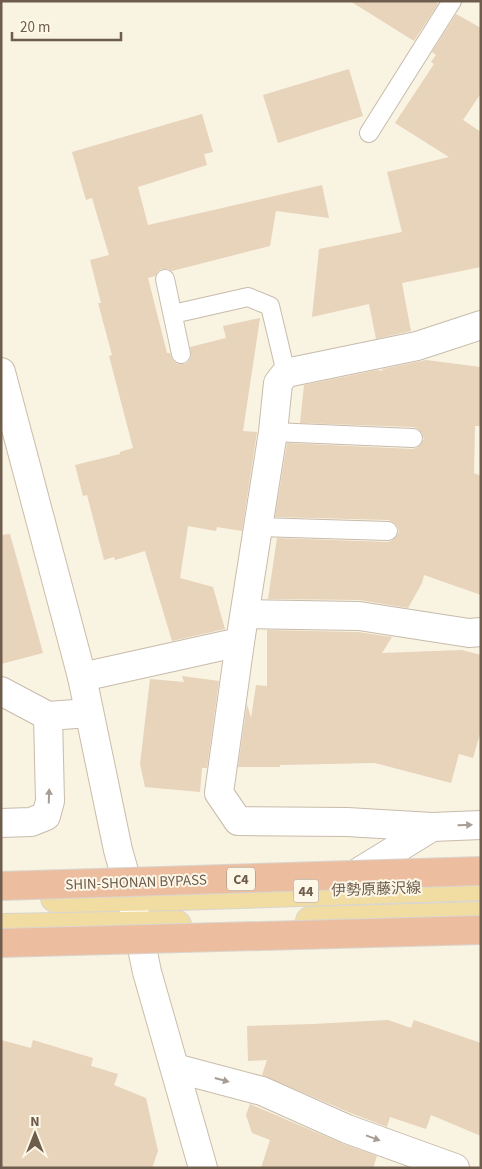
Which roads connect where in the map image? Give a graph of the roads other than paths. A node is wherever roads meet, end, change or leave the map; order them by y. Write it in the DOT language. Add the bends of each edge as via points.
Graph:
graph roads {
  1 [pos="452,1"];
  2 [pos="370,133"];
  3 [pos="165,278"];
  4 [pos="173,314"];
  5 [pos="481,324"];
  6 [pos="181,354"];
  7 [pos="1,372"];
  8 [pos="286,372"];
  9 [pos="273,432"];
  10 [pos="413,438"];
  11 [pos="259,527"];
  12 [pos="388,531"];
  13 [pos="245,614"];
  14 [pos="481,632"];
  15 [pos="240,642"];
  16 [pos="82,677"];
  17 [pos="1,691"];
  18 [pos="89,713"];
  19 [pos="48,716"];
  20 [pos="1,823"];
  21 [pos="481,825"];
  22 [pos="432,827"];
  23 [pos="481,871"];
  24 [pos="1,886"];
  25 [pos="481,886"];
  26 [pos="330,890"];
  27 [pos="130,896"];
  28 [pos="1,899"];
  29 [pos="481,916"];
  30 [pos="138,926"];
  31 [pos="1,928"];
  32 [pos="481,930"];
  33 [pos="1,943"];
  34 [pos="175,1068"];
  35 [pos="203,1168"];
  36 [pos="455,1168"];
  1 -- 2 [label="lane"];
  3 -- 4 [label="lane"];
  4 -- 6 [label="lane"];
  4 -- 8 [label="lane" via="248,297 270,306"];
  5 -- 8 [label="street" via="417,346"];
  7 -- 16 [label="street"];
  8 -- 9 [label="street" via="278,383"];
  9 -- 10 [label="lane"];
  9 -- 11 [label="street"];
  11 -- 12 [label="lane"];
  11 -- 13 [label="street"];
  13 -- 14 [label="street" via="358,616 469,633"];
  13 -- 15 [label="street"];
  15 -- 16 [label="street"];
  15 -- 22 [label="street" via="220,793 238,821"];
  16 -- 18 [label="street"];
  17 -- 19 [label="street"];
  18 -- 19 [label="street"];
  18 -- 27 [label="street"];
  20 -- 19 [label="street, one-way" via="31,822 46,816 50,801"];
  22 -- 21 [label="street, one-way"];
  22 -- 26 [label="street"];
  23 -- 24 [label="highway, SHIN-SHONAN BYPASS / C4, bridge"];
  25 -- 26 [label="main road, 伊勢原藤沢線 / 44"];
  26 -- 27 [label="main road, 伊勢原藤沢線 / 44"];
  27 -- 28 [label="main road, 伊勢原藤沢線 / 44"];
  27 -- 30 [label="street"];
  29 -- 30 [label="main road, 伊勢原藤沢線 / 44"];
  30 -- 31 [label="main road, 伊勢原藤沢線 / 44"];
  30 -- 34 [label="street" via="147,972"];
  32 -- 33 [label="highway, bridge"];
  34 -- 35 [label="street"];
  34 -- 36 [label="street, one-way" via="262,1091 347,1129"];
}
